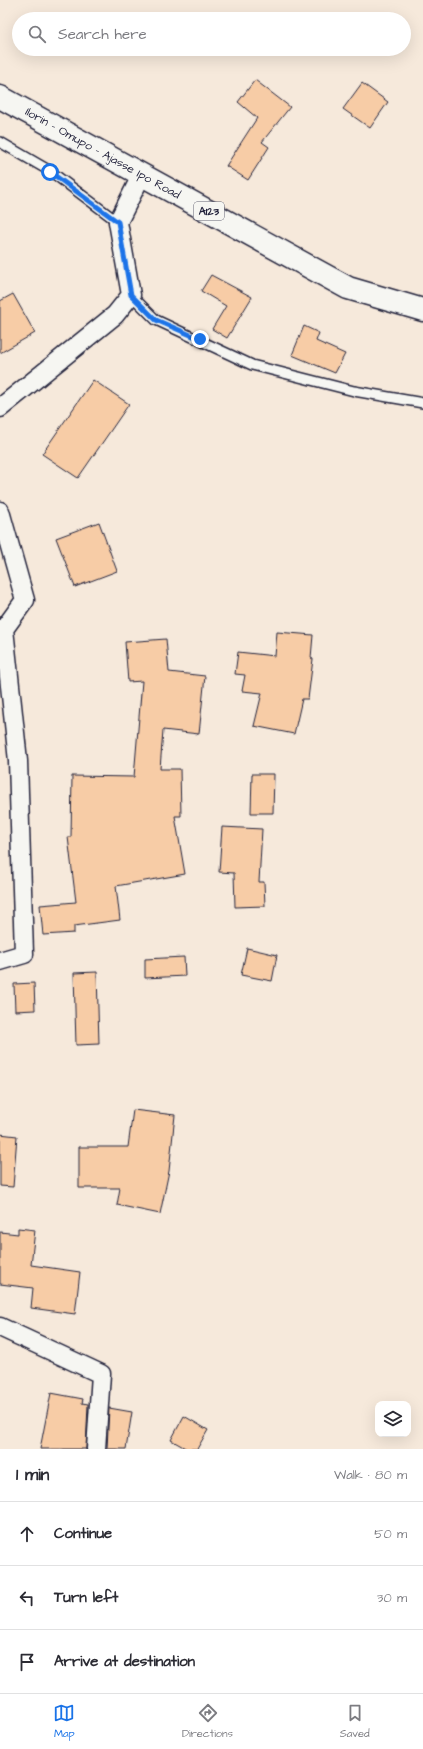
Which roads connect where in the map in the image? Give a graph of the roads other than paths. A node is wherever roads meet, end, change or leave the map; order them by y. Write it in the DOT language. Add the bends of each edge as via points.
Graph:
graph roads {
  1 [pos="0,97"];
  2 [pos="0,142"];
  3 [pos="142,174"];
  4 [pos="118,222"];
  5 [pos="131,295"];
  6 [pos="423,310"];
  7 [pos="423,403"];
  8 [pos="0,408"];
  9 [pos="0,511"];
  10 [pos="0,961"];
  11 [pos="0,1327"];
  12 [pos="96,1449"];
  1 -- 3 [label="highway, Ilorin - Omupo - Ajasse Ipo Road / A123"];
  2 -- 4 [label="lane" via="50,172"];
  3 -- 4 [label="street"];
  3 -- 6 [label="highway, Ilorin - Omupo - Ajasse Ipo Road / A123" via="348,288"];
  4 -- 5 [label="street"];
  5 -- 7 [label="lane" via="156,320 252,365 354,391"];
  5 -- 8 [label="street" via="115,315"];
  9 -- 10 [label="street" via="26,600 4,629 18,761 24,954"];
  11 -- 12 [label="street" via="101,1374"];
}
